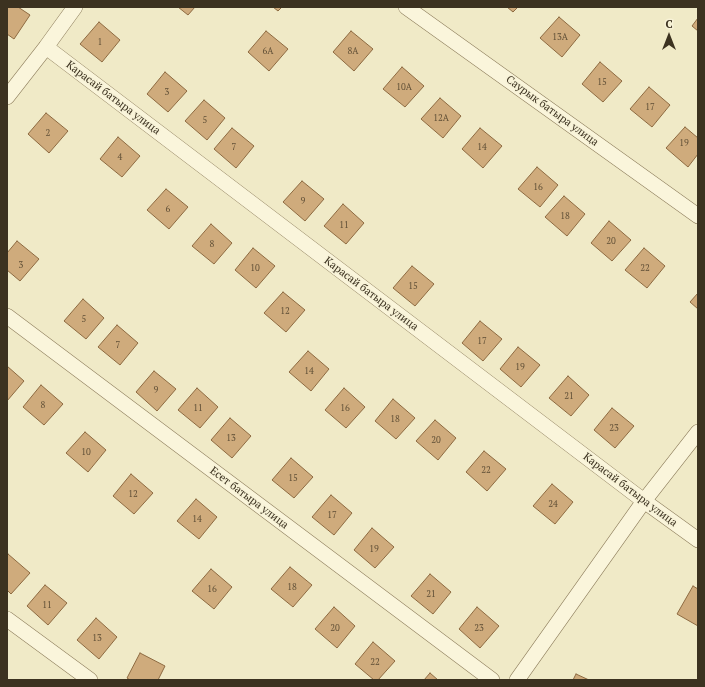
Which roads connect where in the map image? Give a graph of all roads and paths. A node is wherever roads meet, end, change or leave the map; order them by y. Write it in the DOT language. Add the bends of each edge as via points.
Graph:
graph roads {
  1 [pos="76,7"];
  2 [pos="406,7"];
  3 [pos="46,47"];
  4 [pos="7,97"];
  5 [pos="698,216"];
  6 [pos="7,316"];
  7 [pos="698,432"];
  8 [pos="644,501"];
  9 [pos="698,540"];
  10 [pos="7,619"];
  11 [pos="90,680"];
  12 [pos="492,680"];
  13 [pos="517,680"];
  1 -- 3 [label="street"];
  2 -- 5 [label="street, Саурык батыра улица"];
  3 -- 4 [label="street"];
  3 -- 8 [label="street, Карасай батыра улица"];
  6 -- 12 [label="street, Есет батыра улица"];
  7 -- 8 [label="street"];
  8 -- 9 [label="street, Карасай батыра улица"];
  8 -- 13 [label="street"];
  10 -- 11 [label="street"];
}
